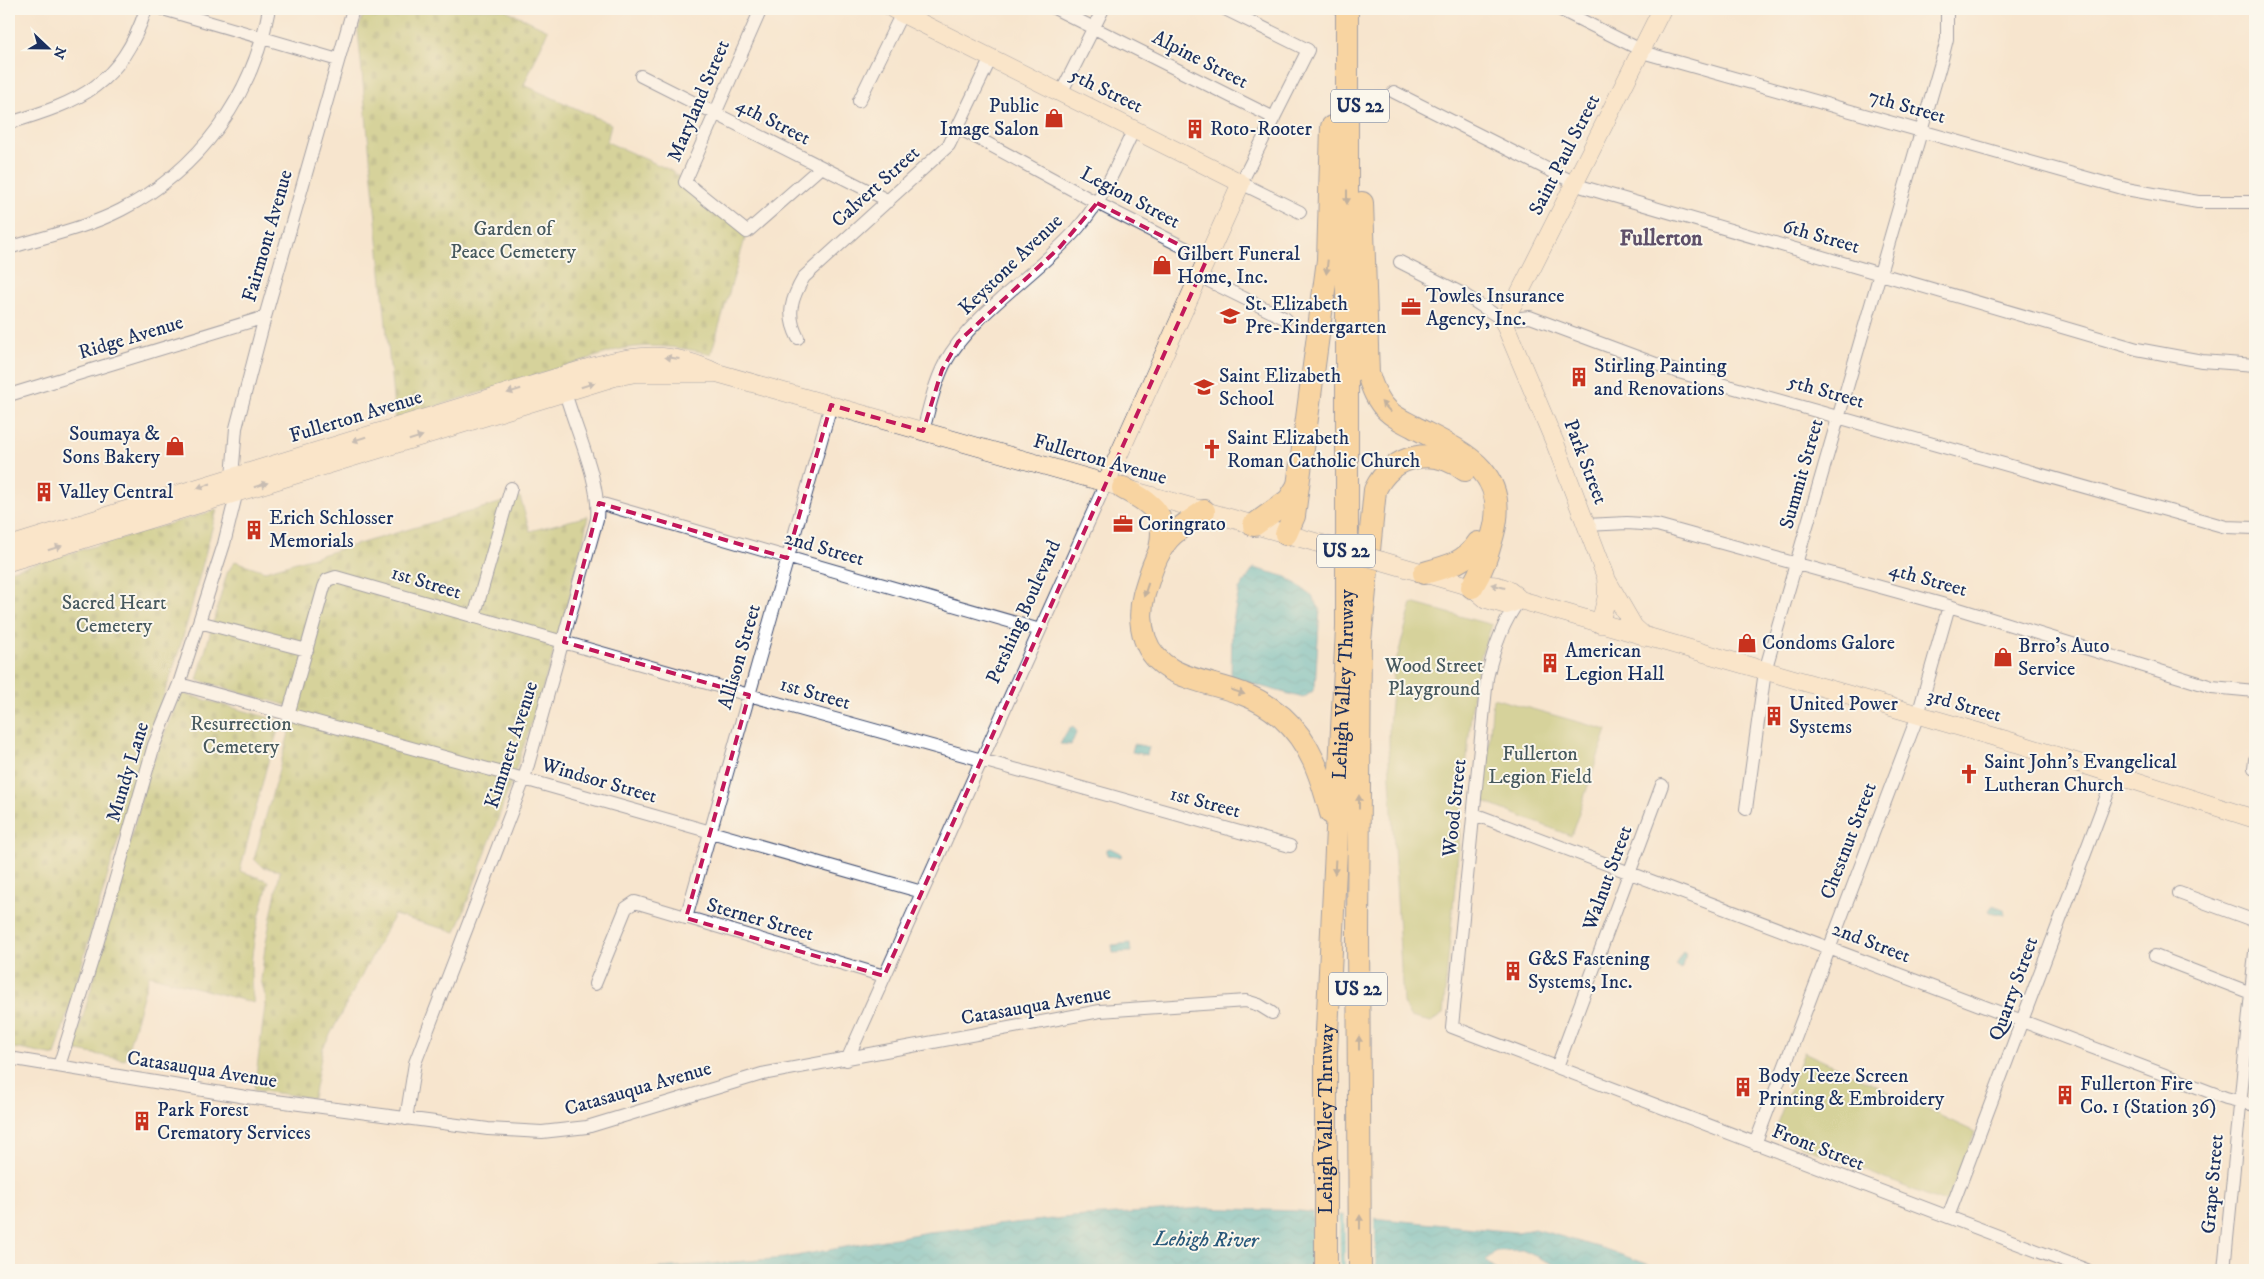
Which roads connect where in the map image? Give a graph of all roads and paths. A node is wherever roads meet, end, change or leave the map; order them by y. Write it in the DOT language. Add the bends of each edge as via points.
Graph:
graph roads {
  1 [pos="146,9"];
  2 [pos="163,9"];
  3 [pos="269,9"];
  4 [pos="353,9"];
  5 [pos="760,9"];
  6 [pos="1056,9"];
  7 [pos="1103,9"];
  8 [pos="1225,9"];
  9 [pos="1338,9"];
  10 [pos="1347,9"];
  11 [pos="1358,9"];
  12 [pos="1559,9"];
  13 [pos="1662,9"];
  14 [pos="1947,9"];
  15 [pos="897,11"];
  16 [pos="1094,28"];
  17 [pos="261,38"];
  18 [pos="1641,50"];
  19 [pos="991,58"];
  20 [pos="338,60"];
  21 [pos="641,76"];
  22 [pos="1394,92"];
  23 [pos="1061,93"];
  24 [pos="859,101"];
  25 [pos="714,113"];
  26 [pos="1274,118"];
  27 [pos="9,123"];
  28 [pos="958,128"];
  29 [pos="1134,129"];
  30 [pos="1921,130"];
  31 [pos="821,166"];
  32 [pos="1241,183"];
  33 [pos="1575,183"];
  34 [pos="889,201"];
  35 [pos="2255,202"];
  36 [pos="1097,203"];
  37 [pos="1362,203"];
  38 [pos="1300,212"];
  39 [pos="9,248"];
  40 [pos="1207,259"];
  41 [pos="1400,262"];
  42 [pos="1880,274"];
  43 [pos="1199,276"];
  44 [pos="265,317"];
  45 [pos="1286,319"];
  46 [pos="1504,320"];
  47 [pos="798,338"];
  48 [pos="2255,365"];
  49 [pos="563,384"];
  50 [pos="9,395"];
  51 [pos="831,405"];
  52 [pos="1838,417"];
  53 [pos="923,432"];
  54 [pos="235,484"];
  55 [pos="1115,486"];
  56 [pos="1297,487"];
  57 [pos="511,488"];
  58 [pos="599,503"];
  59 [pos="1204,511"];
  60 [pos="1254,525"];
  61 [pos="1586,525"];
  62 [pos="2255,528"];
  63 [pos="1286,534"];
  64 [pos="1478,542"];
  65 [pos="9,546"];
  66 [pos="1159,553"];
  67 [pos="787,558"];
  68 [pos="9,562"];
  69 [pos="1796,562"];
  70 [pos="1424,573"];
  71 [pos="1606,578"];
  72 [pos="1472,587"];
  73 [pos="1520,600"];
  74 [pos="1949,606"];
  75 [pos="474,617"];
  76 [pos="199,622"];
  77 [pos="1600,624"];
  78 [pos="1040,630"];
  79 [pos="1645,637"];
  80 [pos="1360,641"];
  81 [pos="564,642"];
  82 [pos="307,650"];
  83 [pos="1765,671"];
  84 [pos="179,684"];
  85 [pos="2255,691"];
  86 [pos="749,695"];
  87 [pos="288,715"];
  88 [pos="1918,715"];
  89 [pos="981,761"];
  90 [pos="2115,774"];
  91 [pos="524,779"];
  92 [pos="1662,785"];
  93 [pos="1746,809"];
  94 [pos="1474,814"];
  95 [pos="2255,819"];
  96 [pos="710,832"];
  97 [pos="1336,836"];
  98 [pos="1290,846"];
  99 [pos="1630,872"];
  100 [pos="922,892"];
  101 [pos="2179,892"];
  102 [pos="686,918"];
  103 [pos="2255,921"];
  104 [pos="1829,947"];
  105 [pos="2255,952"];
  106 [pos="2155,956"];
  107 [pos="884,976"];
  108 [pos="596,984"];
  109 [pos="2251,993"];
  110 [pos="1272,1013"];
  111 [pos="2021,1020"];
  112 [pos="1452,1027"];
  113 [pos="9,1058"];
  114 [pos="846,1060"];
  115 [pos="59,1066"];
  116 [pos="1557,1067"];
  117 [pos="2240,1102"];
  118 [pos="2255,1105"];
  119 [pos="406,1119"];
  120 [pos="1755,1144"];
  121 [pos="1948,1217"];
  122 [pos="1326,1270"];
  123 [pos="1360,1270"];
  124 [pos="2087,1270"];
  125 [pos="2224,1270"];
  1 -- 27 [label="street" via="122,58 99,83 58,109"];
  2 -- 17 [label="street"];
  3 -- 17 [label="street"];
  4 -- 20 [label="street, Fairmont Avenue"];
  5 -- 25 [label="street, Maryland Street"];
  6 -- 16 [label="street, Alpine Street"];
  7 -- 16 [label="street"];
  8 -- 26 [label="street" via="1308,50"];
  9 -- 56 [label="highway, one-way" via="1328,260"];
  10 -- 97 [label="highway, Lehigh Valley Thruway / US 22, one-way" via="1347,628"];
  11 -- 37 [label="highway, Lehigh Valley Thruway / US 22"];
  12 -- 18 [label="street, 7th Street"];
  13 -- 18 [label="main road, Saint Paul Street"];
  14 -- 30 [label="street, Summit Street" via="1947,39"];
  15 -- 19 [label="main road, 5th Street"];
  15 -- 24 [label="street"];
  16 -- 23 [label="street"];
  16 -- 26 [label="street, Alpine Street"];
  17 -- 20 [label="street"];
  17 -- 39 [label="street" via="243,87 224,120 207,144 160,188 119,211"];
  18 -- 30 [label="street, 7th Street"];
  18 -- 33 [label="main road, Saint Paul Street"];
  19 -- 23 [label="main road, 5th Street"];
  19 -- 28 [label="street, Calvert Street"];
  20 -- 44 [label="street, Fairmont Avenue"];
  21 -- 25 [label="street, 4th Street"];
  22 -- 33 [label="street, 6th Street"];
  23 -- 29 [label="main road, 5th Street"];
  25 -- 31 [label="street, 4th Street"];
  25 -- 31 [label="street, Maryland Street" via="685,182 747,232"];
  26 -- 32 [label="street"];
  28 -- 34 [label="street, Calvert Street" via="950,145"];
  28 -- 36 [label="street, Legion Street"];
  29 -- 32 [label="main road, 5th Street"];
  29 -- 36 [label="street, Keystone Avenue"];
  30 -- 35 [label="street, 7th Street" via="2155,196 2198,202"];
  30 -- 42 [label="street, Summit Street"];
  31 -- 34 [label="street, 4th Street"];
  32 -- 38 [label="street, 5th Street"];
  32 -- 40 [label="main road, Pershing Boulevard"];
  33 -- 42 [label="street, 6th Street"];
  33 -- 46 [label="main road, Saint Paul Street"];
  34 -- 47 [label="street, Calvert Street" via="804,277 792,299 790,312"];
  36 -- 40 [label="street, Legion Street"];
  36 -- 53 [label="street, Keystone Avenue" via="1060,247 958,342 942,370"];
  72 -- 37 [label="highway, one-way" via="1484,568 1495,527 1494,490 1485,472 1472,459 1392,415 1373,390 1368,374"];
  37 -- 80 [label="highway, Lehigh Valley Thruway / US 22"];
  40 -- 43 [label="main road, Pershing Boulevard"];
  41 -- 46 [label="street" via="1463,294"];
  42 -- 48 [label="street, 6th Street" via="2137,349 2202,361"];
  42 -- 52 [label="street, Summit Street"];
  43 -- 45 [label="street"];
  43 -- 55 [label="main road, Pershing Boulevard"];
  44 -- 50 [label="street, Ridge Avenue"];
  44 -- 54 [label="street, Fairmont Avenue" via="236,428"];
  46 -- 52 [label="street, 5th Street" via="1530,317 1675,371"];
  46 -- 61 [label="main road, Park Street"];
  49 -- 51 [label="main road, Fullerton Avenue" via="636,373 717,373"];
  49 -- 54 [label="main road, Fullerton Avenue"];
  49 -- 58 [label="street, Kimmett Avenue"];
  51 -- 53 [label="main road, Fullerton Avenue"];
  51 -- 67 [label="street, Allison Street"];
  52 -- 62 [label="street, 5th Street" via="2226,527"];
  52 -- 69 [label="street, Summit Street"];
  53 -- 55 [label="main road, Fullerton Avenue"];
  54 -- 65 [label="main road, Fullerton Avenue, one-way"];
  68 -- 54 [label="main road, Fullerton Avenue, one-way"];
  54 -- 76 [label="street, Mundy Lane" via="224,544"];
  55 -- 59 [label="main road, Fullerton Avenue"];
  55 -- 66 [label="highway" via="1150,503 1155,509 1162,531"];
  55 -- 78 [label="street, Pershing Boulevard"];
  56 -- 60 [label="highway" via="1289,500"];
  56 -- 63 [label="highway" via="1294,516"];
  57 -- 75 [label="street"];
  58 -- 67 [label="street, 2nd Street"];
  58 -- 81 [label="street, Kimmett Avenue"];
  59 -- 60 [label="main road, Fullerton Avenue"];
  59 -- 66 [label="highway" via="1174,534"];
  60 -- 63 [label="main road, Fullerton Avenue"];
  61 -- 69 [label="street, 4th Street" via="1657,525"];
  61 -- 71 [label="main road, Park Street"];
  63 -- 70 [label="main road, Fullerton Avenue, bridge"];
  64 -- 70 [label="highway" via="1472,552 1460,561"];
  64 -- 72 [label="highway" via="1472,568"];
  64 -- 80 [label="highway" via="1484,502 1470,474 1451,461 1434,457 1417,456 1395,464 1383,476 1376,490"];
  66 -- 97 [label="highway, one-way" via="1141,607 1143,634 1151,650 1171,670 1256,699 1291,726 1316,763"];
  67 -- 78 [label="street, 2nd Street"];
  67 -- 86 [label="street, Allison Street"];
  69 -- 74 [label="street, 4th Street"];
  69 -- 83 [label="street, Summit Street"];
  70 -- 72 [label="main road, Fullerton Avenue"];
  71 -- 77 [label="main road, Park Street" via="1607,596"];
  71 -- 79 [label="main road" via="1634,627"];
  72 -- 73 [label="main road, Fullerton Avenue" via="1490,583 1510,589"];
  73 -- 77 [label="main road, Fullerton Avenue"];
  73 -- 94 [label="street, Wood Street" via="1507,618 1490,666"];
  74 -- 85 [label="street, 4th Street" via="2212,687"];
  74 -- 88 [label="street, Chestnut Street"];
  75 -- 81 [label="street, 1st Street"];
  75 -- 82 [label="street, 1st Street" via="336,576 331,577 324,587"];
  76 -- 82 [label="street"];
  76 -- 84 [label="street, Mundy Lane"];
  77 -- 79 [label="main road, 3rd Street"];
  78 -- 89 [label="street, Pershing Boulevard"];
  79 -- 83 [label="main road, 3rd Street"];
  123 -- 80 [label="highway, Lehigh Valley Thruway / US 22, one-way"];
  81 -- 86 [label="street, 1st Street"];
  81 -- 91 [label="street, Kimmett Avenue"];
  82 -- 87 [label="street"];
  83 -- 88 [label="main road, 3rd Street"];
  83 -- 93 [label="street, Summit Street"];
  84 -- 87 [label="street, Windsor Street"];
  84 -- 115 [label="street, Mundy Lane" via="154,745"];
  86 -- 89 [label="street, 1st Street"];
  86 -- 96 [label="street, Allison Street"];
  87 -- 91 [label="street, Windsor Street"];
  88 -- 90 [label="main road, 3rd Street"];
  88 -- 104 [label="street, Chestnut Street"];
  89 -- 98 [label="street, 1st Street"];
  89 -- 100 [label="street, Pershing Boulevard"];
  90 -- 95 [label="main road, 3rd Street"];
  90 -- 111 [label="street, Quarry Street"];
  91 -- 96 [label="street, Windsor Street"];
  91 -- 119 [label="street, Kimmett Avenue" via="415,1063"];
  92 -- 99 [label="street, Walnut Street"];
  94 -- 99 [label="street, 2nd Street"];
  94 -- 112 [label="street, Wood Street"];
  96 -- 100 [label="street, Windsor Street"];
  96 -- 102 [label="street, Allison Street"];
  97 -- 122 [label="highway, Lehigh Valley Thruway / US 22, one-way" via="1325,1092"];
  99 -- 104 [label="street, 2nd Street"];
  99 -- 116 [label="street, Walnut Street"];
  100 -- 107 [label="street, Pershing Boulevard"];
  101 -- 103 [label="street"];
  102 -- 107 [label="street, Sterner Street"];
  102 -- 108 [label="street, Sterner Street" via="635,902 626,908"];
  104 -- 111 [label="street, 2nd Street"];
  104 -- 120 [label="street, Chestnut Street"];
  105 -- 109 [label="street, Grape Street"];
  106 -- 109 [label="street"];
  107 -- 114 [label="street, Pershing Boulevard"];
  109 -- 117 [label="street, Grape Street"];
  110 -- 114 [label="street, Catasauqua Avenue" via="1246,1001 1100,1011"];
  111 -- 117 [label="street, 2nd Street"];
  111 -- 121 [label="street, Quarry Street" via="2005,1071"];
  112 -- 116 [label="street, Front Street"];
  113 -- 115 [label="street, Catasauqua Avenue"];
  114 -- 119 [label="street, Catasauqua Avenue" via="762,1074 570,1130 524,1132"];
  115 -- 119 [label="street, Catasauqua Avenue"];
  116 -- 120 [label="street, Front Street"];
  117 -- 118 [label="street, 2nd Street"];
  117 -- 125 [label="street, Grape Street"];
  120 -- 121 [label="street, Front Street"];
  121 -- 124 [label="street, Front Street"];
}
